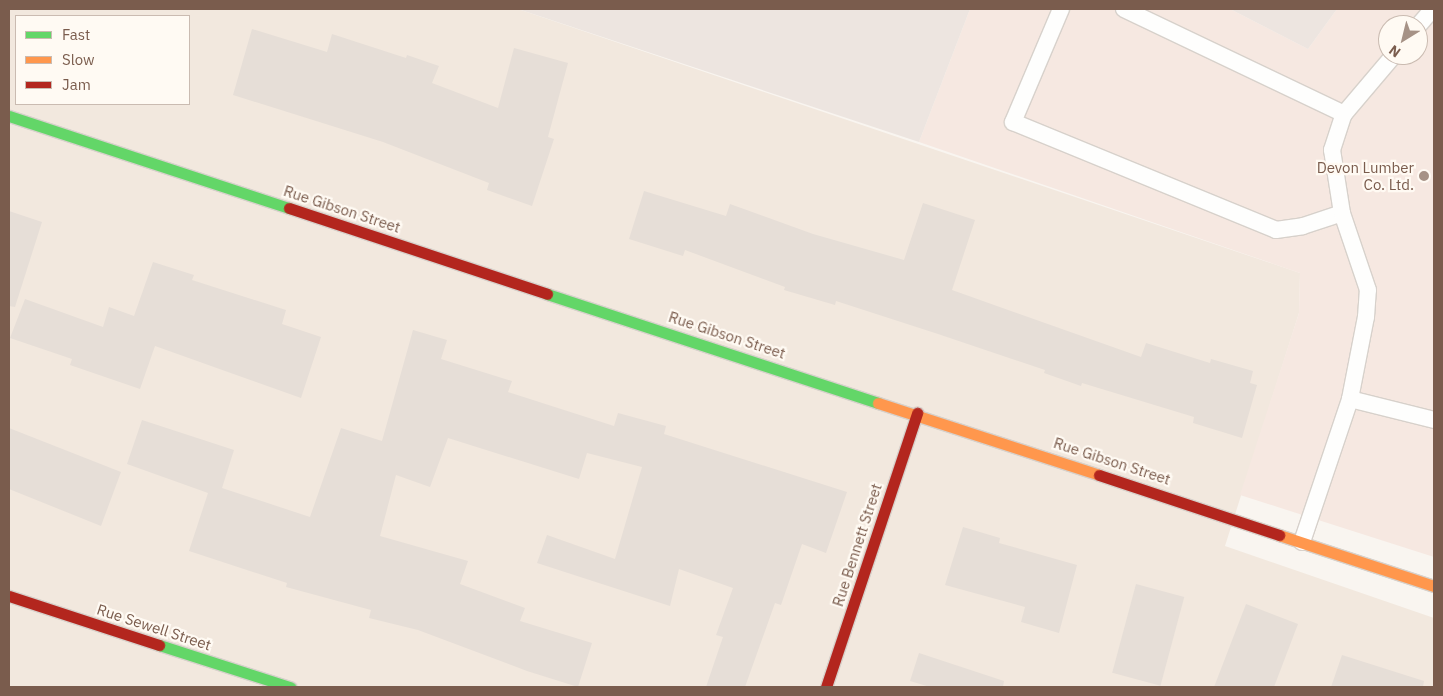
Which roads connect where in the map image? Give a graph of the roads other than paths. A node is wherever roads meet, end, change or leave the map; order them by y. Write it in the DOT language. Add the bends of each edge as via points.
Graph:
graph roads {
  1 [pos="1061,9"];
  2 [pos="1124,9"];
  3 [pos="1386,65"];
  4 [pos="1344,114"];
  5 [pos="9,116"];
  6 [pos="1342,213"];
  7 [pos="1350,399"];
  8 [pos="917,413"];
  9 [pos="1434,420"];
  10 [pos="1302,542"];
  11 [pos="1434,586"];
  12 [pos="9,596"];
  13 [pos="290,687"];
  14 [pos="826,687"];
  1 -- 6 [label="lane" via="1013,122 1276,230 1303,226"];
  2 -- 4 [label="lane"];
  3 -- 4 [label="lane"];
  4 -- 6 [label="lane" via="1332,150"];
  5 -- 8 [label="main road, Rue Gibson Street"];
  6 -- 7 [label="lane" via="1368,290"];
  7 -- 9 [label="lane"];
  7 -- 10 [label="lane"];
  8 -- 10 [label="main road, Rue Gibson Street"];
  8 -- 14 [label="main road, Rue Bennett Street"];
  10 -- 11 [label="main road, Rue Gibson Street"];
  12 -- 13 [label="main road, Rue Sewell Street"];
}
